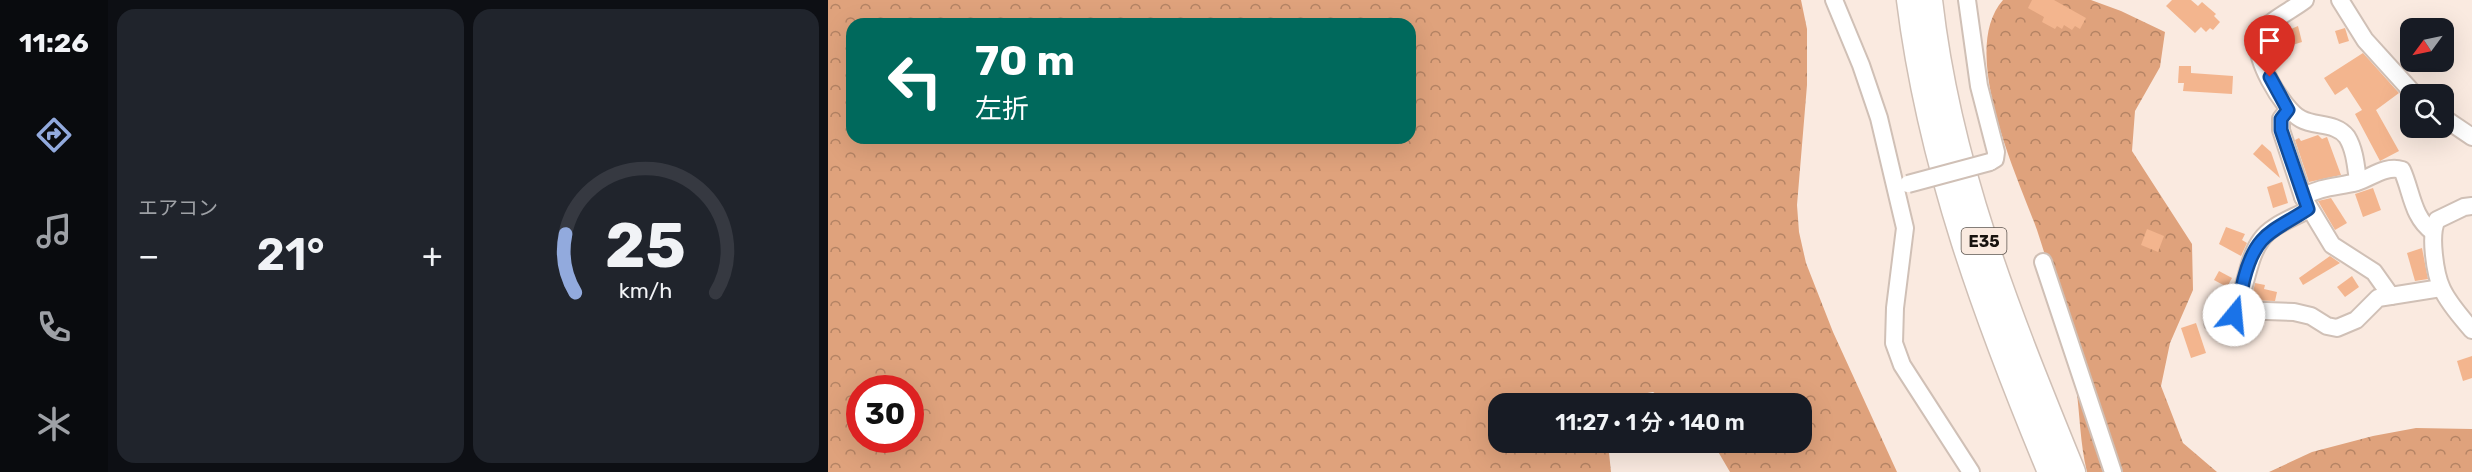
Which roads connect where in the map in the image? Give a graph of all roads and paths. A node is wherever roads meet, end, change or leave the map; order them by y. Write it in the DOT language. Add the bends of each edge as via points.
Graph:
graph roads {
  1 [pos="1834,0"];
  2 [pos="1909,0"];
  3 [pos="1930,0"];
  4 [pos="1967,0"];
  5 [pos="2305,0"];
  6 [pos="2340,0"];
  7 [pos="2405,84"];
  8 [pos="2288,110"];
  9 [pos="2454,125"];
  10 [pos="2472,137"];
  11 [pos="2358,181"];
  12 [pos="1902,186"];
  13 [pos="2306,203"];
  14 [pos="2472,206"];
  15 [pos="2433,232"];
  16 [pos="2043,262"];
  17 [pos="2442,288"];
  18 [pos="2391,296"];
  19 [pos="2237,310"];
  20 [pos="2213,322"];
  21 [pos="2472,330"];
  22 [pos="2043,427"];
  23 [pos="1971,472"];
  24 [pos="2048,472"];
  25 [pos="2073,472"];
  26 [pos="2080,472"];
  27 [pos="2113,472"];
  1 -- 12 [label="street" via="1861,65"];
  2 -- 22 [label="highway, E35" via="1928,117 1970,267"];
  3 -- 22 [label="highway, E35" via="1948,113 1967,190 2018,339"];
  4 -- 12 [label="street, bridge" via="1995,159"];
  5 -- 8 [label="street" via="2262,31 2257,45 2261,61"];
  6 -- 7 [label="street" via="2365,40"];
  8 -- 11 [label="street" via="2304,121 2334,128 2346,136 2353,150"];
  8 -- 13 [label="street" via="2281,119 2281,130"];
  9 -- 10 [label="street"];
  11 -- 13 [label="street" via="2327,186"];
  11 -- 15 [label="street" via="2391,168 2402,170 2419,218"];
  12 -- 23 [label="street" via="1905,228 1894,343 1902,365"];
  13 -- 18 [label="street" via="2332,244 2374,272"];
  13 -- 19 [label="street" via="2260,241 2244,276"];
  14 -- 15 [label="street" via="2437,220"];
  15 -- 17 [label="street"];
  16 -- 27 [label="street"];
  17 -- 18 [label="street"];
  17 -- 21 [label="street"];
  18 -- 19 [label="street" via="2378,298 2356,320 2337,328 2294,312"];
  19 -- 20 [label="street" via="2226,321"];
  22 -- 24 [label="highway, E35"];
  22 -- 25 [label="highway, E35"];
  22 -- 26 [label="highway"];
}
